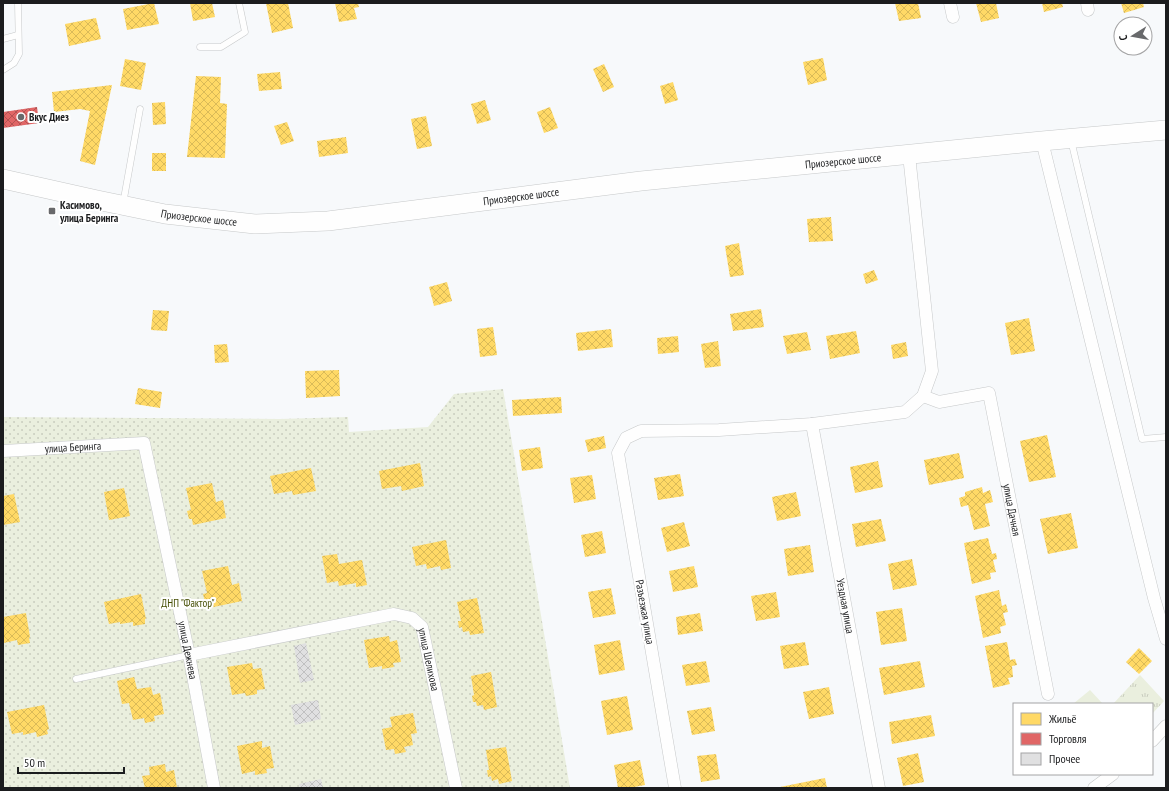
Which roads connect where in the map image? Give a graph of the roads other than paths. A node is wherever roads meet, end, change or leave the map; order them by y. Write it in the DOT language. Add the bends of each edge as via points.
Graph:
graph roads {
  1 [pos="18,3"];
  2 [pos="239,3"];
  3 [pos="950,3"];
  4 [pos="953,17"];
  5 [pos="18,35"];
  6 [pos="3,39"];
  7 [pos="200,48"];
  8 [pos="3,70"];
  9 [pos="140,109"];
  10 [pos="1166,130"];
  11 [pos="1071,139"];
  12 [pos="1042,141"];
  13 [pos="909,155"];
  14 [pos="3,179"];
  15 [pos="123,206"];
  16 [pos="923,396"];
  17 [pos="812,424"];
  18 [pos="1166,437"];
  19 [pos="144,443"];
  20 [pos="3,451"];
  21 [pos="1166,639"];
  22 [pos="189,655"];
  23 [pos="76,679"];
  24 [pos="1048,694"];
  25 [pos="1166,726"];
  26 [pos="1153,740"];
  27 [pos="1112,775"];
  28 [pos="214,788"];
  29 [pos="456,788"];
  30 [pos="675,788"];
  31 [pos="879,788"];
  32 [pos="1094,788"];
  1 -- 5 [label="lane"];
  2 -- 7 [label="lane" via="245,32 221,47"];
  3 -- 4 [label="street"];
  5 -- 6 [label="lane"];
  5 -- 8 [label="lane" via="19,54 14,63"];
  9 -- 15 [label="lane"];
  10 -- 11 [label="main road, Приозерское шоссе"];
  11 -- 12 [label="main road, Приозерское шоссе"];
  11 -- 18 [label="lane" via="1142,439"];
  12 -- 13 [label="main road, Приозерское шоссе"];
  12 -- 21 [label="street"];
  13 -- 15 [label="main road, Приозерское шоссе" via="642,181 328,220 255,224 165,214"];
  13 -- 16 [label="street" via="932,370"];
  14 -- 15 [label="main road, Приозерское шоссе"];
  16 -- 17 [label="street" via="905,412"];
  16 -- 24 [label="street, улица Дачная" via="939,402 990,393"];
  17 -- 30 [label="street, Разъезжая улица" via="719,430 641,431 626,438 618,453"];
  17 -- 31 [label="street, Уездная улица"];
  19 -- 20 [label="street, улица Беринга"];
  19 -- 22 [label="street, улица Дежнева"];
  22 -- 23 [label="lane"];
  22 -- 28 [label="street, улица Дежнева"];
  22 -- 29 [label="street, улица Шелихова" via="394,614 412,618 422,627"];
  25 -- 26 [label="street"];
  27 -- 32 [label="street"];
}
